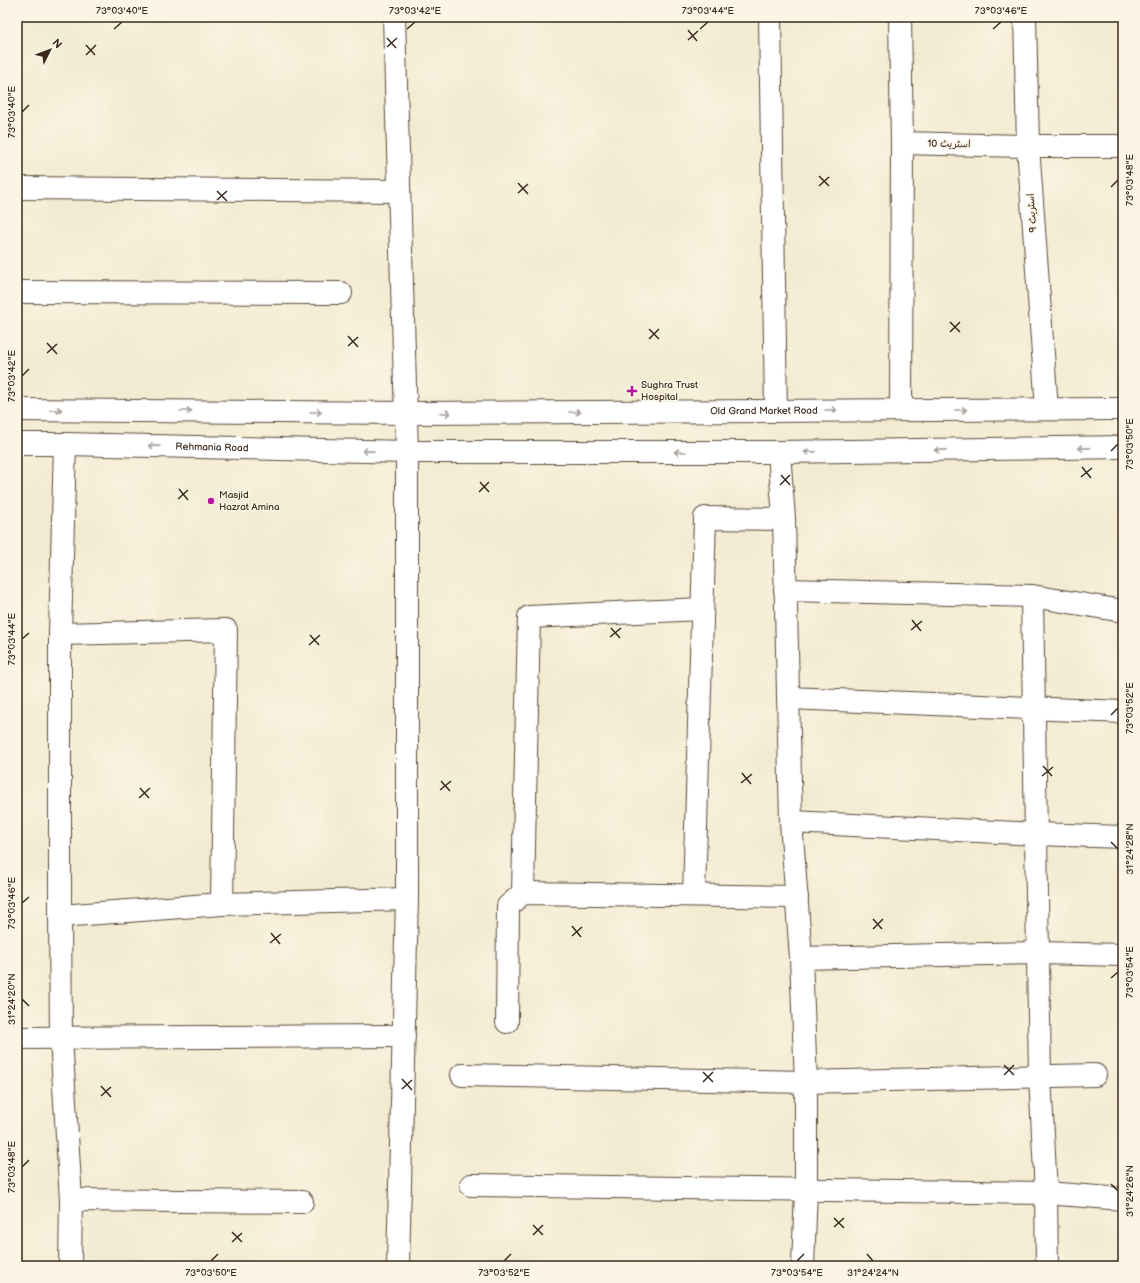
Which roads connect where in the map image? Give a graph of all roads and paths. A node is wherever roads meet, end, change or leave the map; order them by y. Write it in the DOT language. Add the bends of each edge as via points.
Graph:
graph roads {
  1 [pos="394,17"];
  2 [pos="770,17"];
  3 [pos="900,17"];
  4 [pos="1025,17"];
  5 [pos="902,143"];
  6 [pos="1028,146"];
  7 [pos="1123,146"];
  8 [pos="17,188"];
  9 [pos="399,190"];
  10 [pos="17,292"];
  11 [pos="341,293"];
  12 [pos="1123,408"];
  13 [pos="1047,409"];
  14 [pos="17,410"];
  15 [pos="901,410"];
  16 [pos="776,411"];
  17 [pos="406,413"];
  18 [pos="17,444"];
  19 [pos="65,444"];
  20 [pos="1123,447"];
  21 [pos="407,452"];
  22 [pos="779,452"];
  23 [pos="784,519"];
  24 [pos="785,590"];
  25 [pos="1032,596"];
  26 [pos="702,609"];
  27 [pos="1123,611"];
  28 [pos="60,634"];
  29 [pos="788,698"];
  30 [pos="1034,708"];
  31 [pos="1123,712"];
  32 [pos="791,822"];
  33 [pos="1037,834"];
  34 [pos="1123,837"];
  35 [pos="523,893"];
  36 [pos="694,895"];
  37 [pos="797,897"];
  38 [pos="407,899"];
  39 [pos="222,904"];
  40 [pos="60,916"];
  41 [pos="1038,953"];
  42 [pos="1123,955"];
  43 [pos="801,958"];
  44 [pos="507,1022"];
  45 [pos="404,1036"];
  46 [pos="17,1038"];
  47 [pos="61,1038"];
  48 [pos="462,1075"];
  49 [pos="1095,1075"];
  50 [pos="1040,1076"];
  51 [pos="806,1082"];
  52 [pos="471,1185"];
  53 [pos="806,1190"];
  54 [pos="1046,1193"];
  55 [pos="1123,1199"];
  56 [pos="70,1200"];
  57 [pos="302,1202"];
  58 [pos="70,1266"];
  59 [pos="398,1266"];
  60 [pos="803,1266"];
  61 [pos="1047,1266"];
  1 -- 9 [label="street"];
  2 -- 16 [label="street"];
  3 -- 5 [label="street"];
  4 -- 6 [label="street, اسٹریٹ 9"];
  5 -- 6 [label="street, اسٹریٹ 10"];
  5 -- 15 [label="street"];
  6 -- 7 [label="street, اسٹریٹ 10"];
  6 -- 13 [label="street, اسٹریٹ 9"];
  8 -- 9 [label="street"];
  9 -- 17 [label="street"];
  10 -- 11 [label="street"];
  12 -- 13 [label="street, Old Grand Market Road"];
  15 -- 13 [label="street, Old Grand Market Road, one-way"];
  14 -- 17 [label="street, one-way"];
  16 -- 15 [label="street, Old Grand Market Road, one-way"];
  17 -- 16 [label="street, Old Grand Market Road, one-way"];
  17 -- 21 [label="street"];
  18 -- 19 [label="street, Rehmania Road"];
  21 -- 19 [label="street, Rehmania Road, one-way"];
  19 -- 28 [label="street"];
  20 -- 22 [label="street, one-way"];
  22 -- 21 [label="street, one-way"];
  21 -- 38 [label="street"];
  22 -- 23 [label="street"];
  23 -- 24 [label="street"];
  23 -- 26 [label="street" via="705,518"];
  24 -- 25 [label="street"];
  24 -- 29 [label="street"];
  25 -- 27 [label="street"];
  25 -- 30 [label="street"];
  26 -- 35 [label="street" via="529,617"];
  26 -- 36 [label="street"];
  28 -- 39 [label="street" via="226,630"];
  28 -- 40 [label="street"];
  29 -- 30 [label="street"];
  29 -- 32 [label="street"];
  30 -- 31 [label="street"];
  30 -- 33 [label="street"];
  32 -- 33 [label="street"];
  32 -- 37 [label="street"];
  33 -- 34 [label="street"];
  33 -- 41 [label="street"];
  35 -- 36 [label="street"];
  35 -- 44 [label="street" via="508,906"];
  36 -- 37 [label="street"];
  37 -- 43 [label="street"];
  38 -- 39 [label="street"];
  38 -- 45 [label="street"];
  39 -- 40 [label="street"];
  40 -- 47 [label="street"];
  41 -- 42 [label="street"];
  41 -- 43 [label="street"];
  41 -- 50 [label="street"];
  43 -- 51 [label="street"];
  45 -- 47 [label="street"];
  45 -- 59 [label="street"];
  46 -- 47 [label="street"];
  47 -- 56 [label="street"];
  48 -- 51 [label="street"];
  49 -- 50 [label="street"];
  50 -- 51 [label="street"];
  50 -- 54 [label="street"];
  51 -- 53 [label="street"];
  52 -- 53 [label="street"];
  53 -- 54 [label="street"];
  53 -- 60 [label="street"];
  54 -- 55 [label="street"];
  54 -- 61 [label="street"];
  56 -- 57 [label="street"];
  56 -- 58 [label="street"];
}
